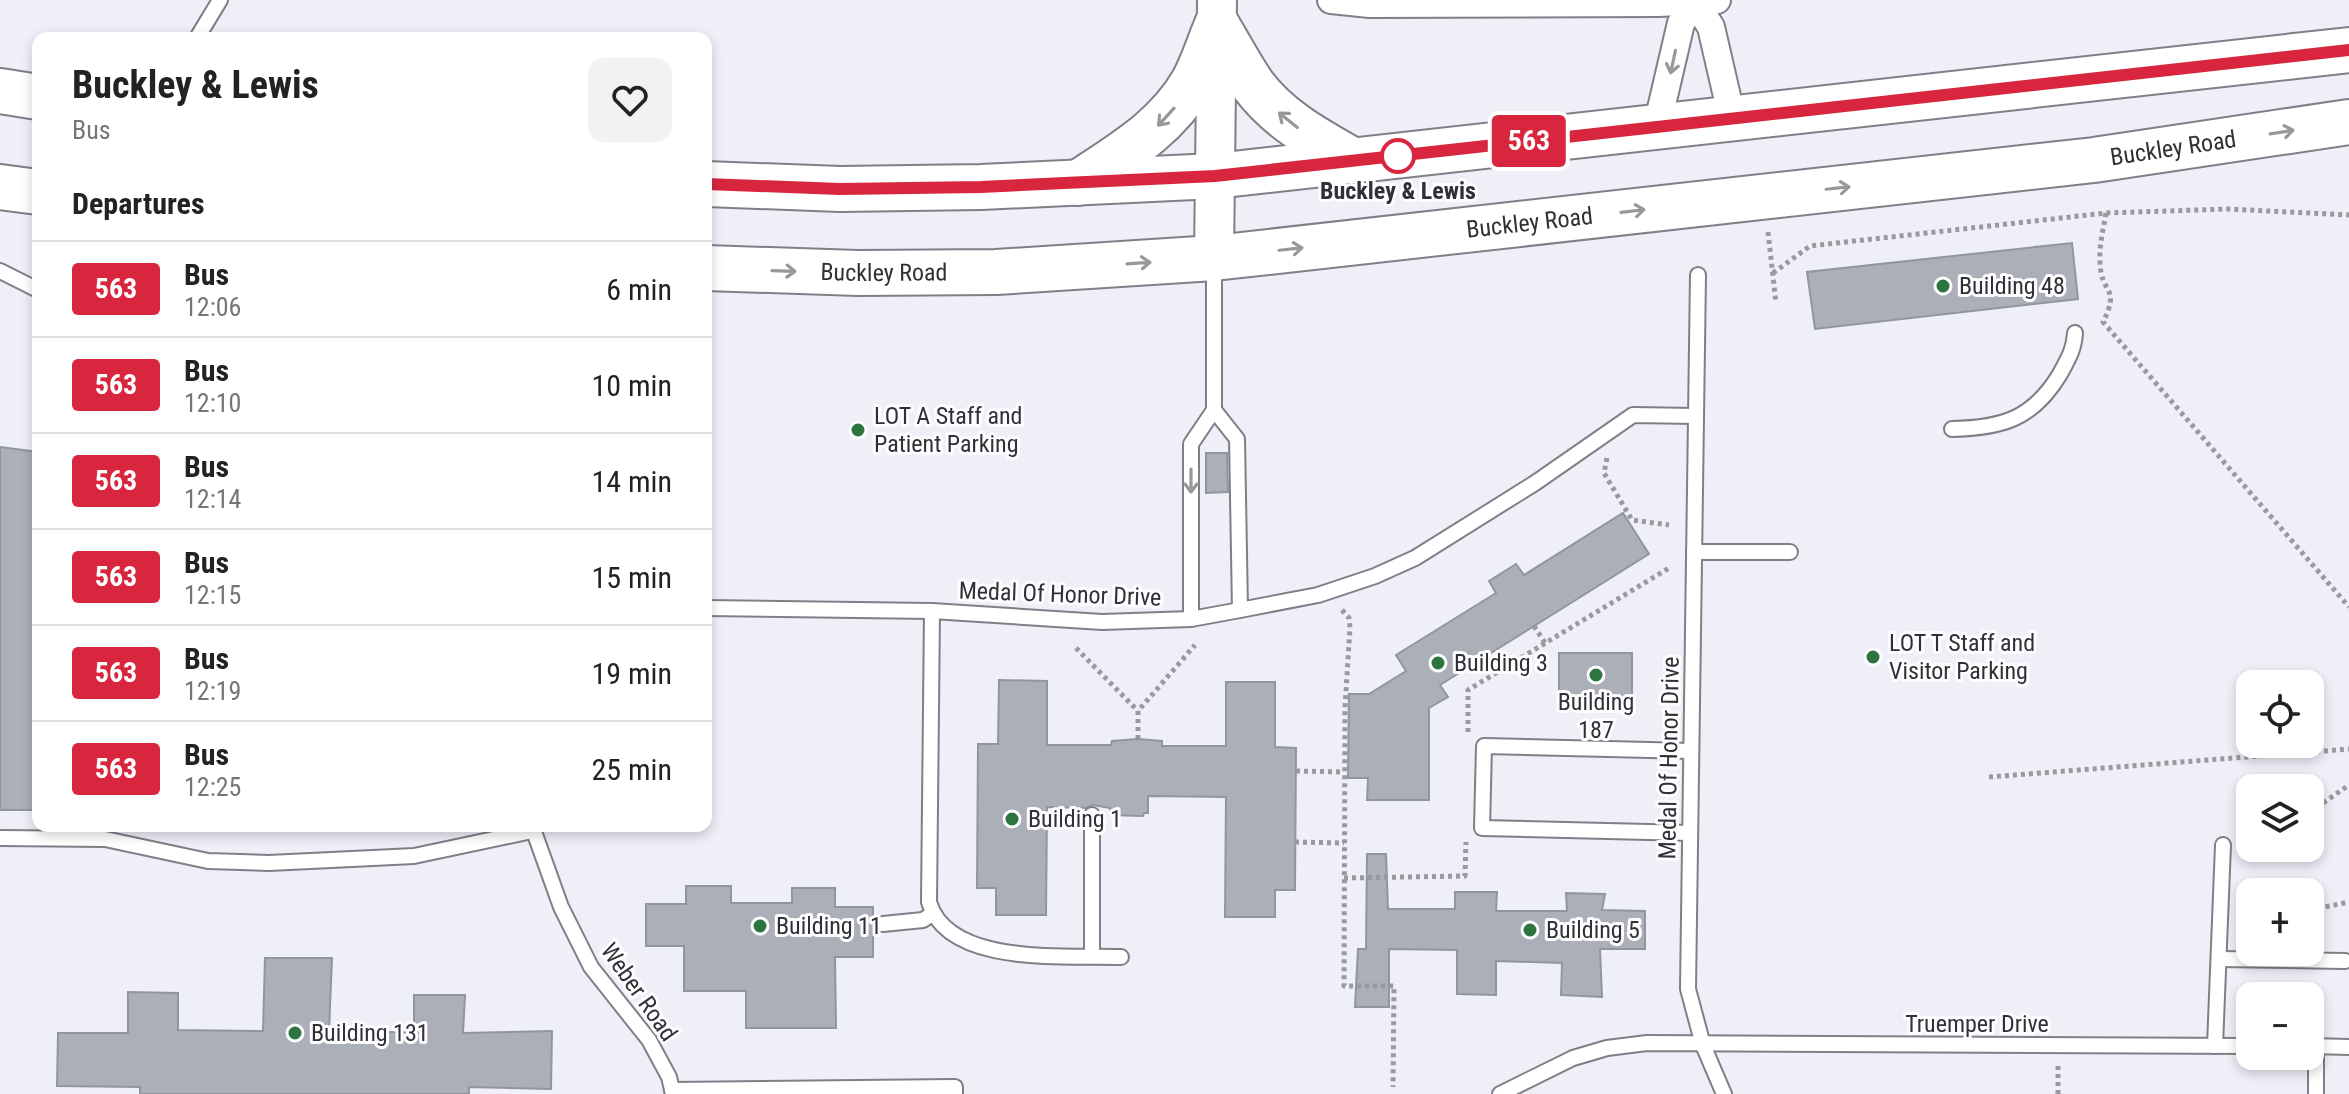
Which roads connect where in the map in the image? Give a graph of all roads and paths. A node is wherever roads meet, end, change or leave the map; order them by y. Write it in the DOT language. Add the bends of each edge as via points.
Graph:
graph roads {
  1 [pos="220,0"];
  2 [pos="1331,0"];
  3 [pos="1702,1"];
  4 [pos="1217,12"];
  5 [pos="201,32"];
  6 [pos="2349,50"];
  7 [pos="0,91"];
  8 [pos="32,96"];
  9 [pos="1732,118"];
  10 [pos="2349,122"];
  11 [pos="1657,126"];
  12 [pos="1354,161"];
  13 [pos="1215,176"];
  14 [pos="1078,183"];
  15 [pos="712,184"];
  16 [pos="0,187"];
  17 [pos="32,191"];
  18 [pos="2106,213"];
  19 [pos="2349,215"];
  20 [pos="1767,226"];
  21 [pos="1214,258"];
  22 [pos="712,268"];
  23 [pos="0,271"];
  24 [pos="1773,273"];
  25 [pos="1698,275"];
  26 [pos="32,287"];
  27 [pos="1776,303"];
  28 [pos="2075,333"];
  29 [pos="1214,410"];
  30 [pos="1696,416"];
  31 [pos="1952,429"];
  32 [pos="1607,457"];
  33 [pos="1669,525"];
  34 [pos="1694,552"];
  35 [pos="1790,552"];
  36 [pos="1669,568"];
  37 [pos="2349,607"];
  38 [pos="712,608"];
  39 [pos="1337,608"];
  40 [pos="1240,610"];
  41 [pos="932,611"];
  42 [pos="1191,619"];
  43 [pos="1534,626"];
  44 [pos="1545,643"];
  45 [pos="1195,645"];
  46 [pos="1076,648"];
  47 [pos="1138,711"];
  48 [pos="1468,736"];
  49 [pos="1138,739"];
  50 [pos="2349,749"];
  51 [pos="1691,751"];
  52 [pos="1296,771"];
  53 [pos="1344,772"];
  54 [pos="1989,777"];
  55 [pos="2349,785"];
  56 [pos="2324,802"];
  57 [pos="1092,815"];
  58 [pos="1466,829"];
  59 [pos="515,832"];
  60 [pos="533,832"];
  61 [pos="1690,833"];
  62 [pos="0,838"];
  63 [pos="1295,842"];
  64 [pos="1344,843"];
  65 [pos="2223,845"];
  66 [pos="1344,878"];
  67 [pos="2349,902"];
  68 [pos="2324,907"];
  69 [pos="932,914"];
  70 [pos="883,924"];
  71 [pos="1092,956"];
  72 [pos="1121,957"];
  73 [pos="2219,959"];
  74 [pos="2345,961"];
  75 [pos="1703,1045"];
  76 [pos="2215,1046"];
  77 [pos="2236,1046"];
  78 [pos="2324,1046"];
  79 [pos="2349,1047"];
  80 [pos="2058,1062"];
  81 [pos="2314,1070"];
  82 [pos="1393,1087"];
  83 [pos="672,1092"];
  84 [pos="955,1094"];
  85 [pos="1500,1094"];
  86 [pos="1724,1094"];
  87 [pos="2058,1094"];
  88 [pos="2316,1094"];
  1 -- 5 [label="lane"];
  2 -- 3 [label="street"];
  3 -- 9 [label="street"];
  3 -- 11 [label="street, one-way" via="1681,23"];
  12 -- 4 [label="highway, one-way" via="1276,111 1253,85"];
  4 -- 13 [label="main road"];
  4 -- 14 [label="highway, one-way" via="1193,81 1170,115"];
  6 -- 9 [label="highway"];
  7 -- 8 [label="highway"];
  9 -- 11 [label="highway"];
  21 -- 10 [label="highway, Buckley Road, one-way" via="2094,160"];
  11 -- 12 [label="highway"];
  12 -- 13 [label="highway"];
  13 -- 14 [label="highway"];
  13 -- 21 [label="main road"];
  14 -- 15 [label="highway" via="840,189"];
  16 -- 17 [label="highway"];
  18 -- 19 [label="path" via="2228,209"];
  18 -- 24 [label="path" via="1810,246"];
  18 -- 37 [label="path" via="2100,263 2112,304 2103,322"];
  20 -- 24 [label="path"];
  22 -- 21 [label="highway, Buckley Road, one-way" via="996,272"];
  21 -- 29 [label="lane"];
  23 -- 26 [label="lane"];
  24 -- 27 [label="path"];
  25 -- 30 [label="lane, Medal Of Honor Drive"];
  28 -- 31 [label="lane" via="2074,349 2048,394 2021,416 1988,428"];
  29 -- 40 [label="lane" via="1237,439"];
  29 -- 42 [label="lane, one-way" via="1191,444"];
  30 -- 34 [label="lane, Medal Of Honor Drive"];
  30 -- 40 [label="lane, Medal Of Honor Drive" via="1633,415 1523,492 1415,558 1318,595"];
  32 -- 33 [label="path" via="1604,473 1632,520"];
  34 -- 35 [label="lane"];
  34 -- 51 [label="lane, Medal Of Honor Drive"];
  36 -- 44 [label="path"];
  38 -- 41 [label="lane, Medal Of Honor Drive"];
  39 -- 53 [label="path" via="1344,610 1350,628"];
  40 -- 42 [label="lane, Medal Of Honor Drive"];
  41 -- 42 [label="lane, Medal Of Honor Drive" via="1102,622"];
  41 -- 69 [label="lane"];
  43 -- 44 [label="path"];
  44 -- 48 [label="path" via="1468,690"];
  45 -- 47 [label="path"];
  46 -- 47 [label="path"];
  47 -- 49 [label="path"];
  50 -- 54 [label="path"];
  51 -- 61 [label="lane, Medal Of Honor Drive"];
  51 -- 61 [label="lane" via="1484,746 1482,828"];
  52 -- 53 [label="path"];
  53 -- 64 [label="path"];
  55 -- 56 [label="path"];
  57 -- 71 [label="lane"];
  58 -- 66 [label="path" via="1465,876"];
  59 -- 62 [label="lane" via="414,856 269,863 208,861 105,839"];
  60 -- 83 [label="lane, Weber Road" via="561,907 591,967 649,1040"];
  61 -- 75 [label="lane, Medal Of Honor Drive" via="1688,989"];
  63 -- 64 [label="path"];
  64 -- 66 [label="path"];
  65 -- 73 [label="lane"];
  66 -- 82 [label="path" via="1344,986 1394,986"];
  67 -- 68 [label="path"];
  69 -- 70 [label="lane" via="923,920"];
  69 -- 71 [label="lane" via="971,946"];
  71 -- 72 [label="lane"];
  73 -- 74 [label="lane"];
  73 -- 76 [label="lane"];
  75 -- 76 [label="lane, Truemper Drive"];
  75 -- 85 [label="lane, Truemper Drive" via="1607,1048 1573,1058"];
  75 -- 86 [label="lane, Medal Of Honor Drive"];
  76 -- 77 [label="lane, Truemper Drive"];
  78 -- 79 [label="lane"];
  80 -- 87 [label="path"];
  81 -- 88 [label="lane"];
  83 -- 84 [label="lane" via="955,1087"];
}
